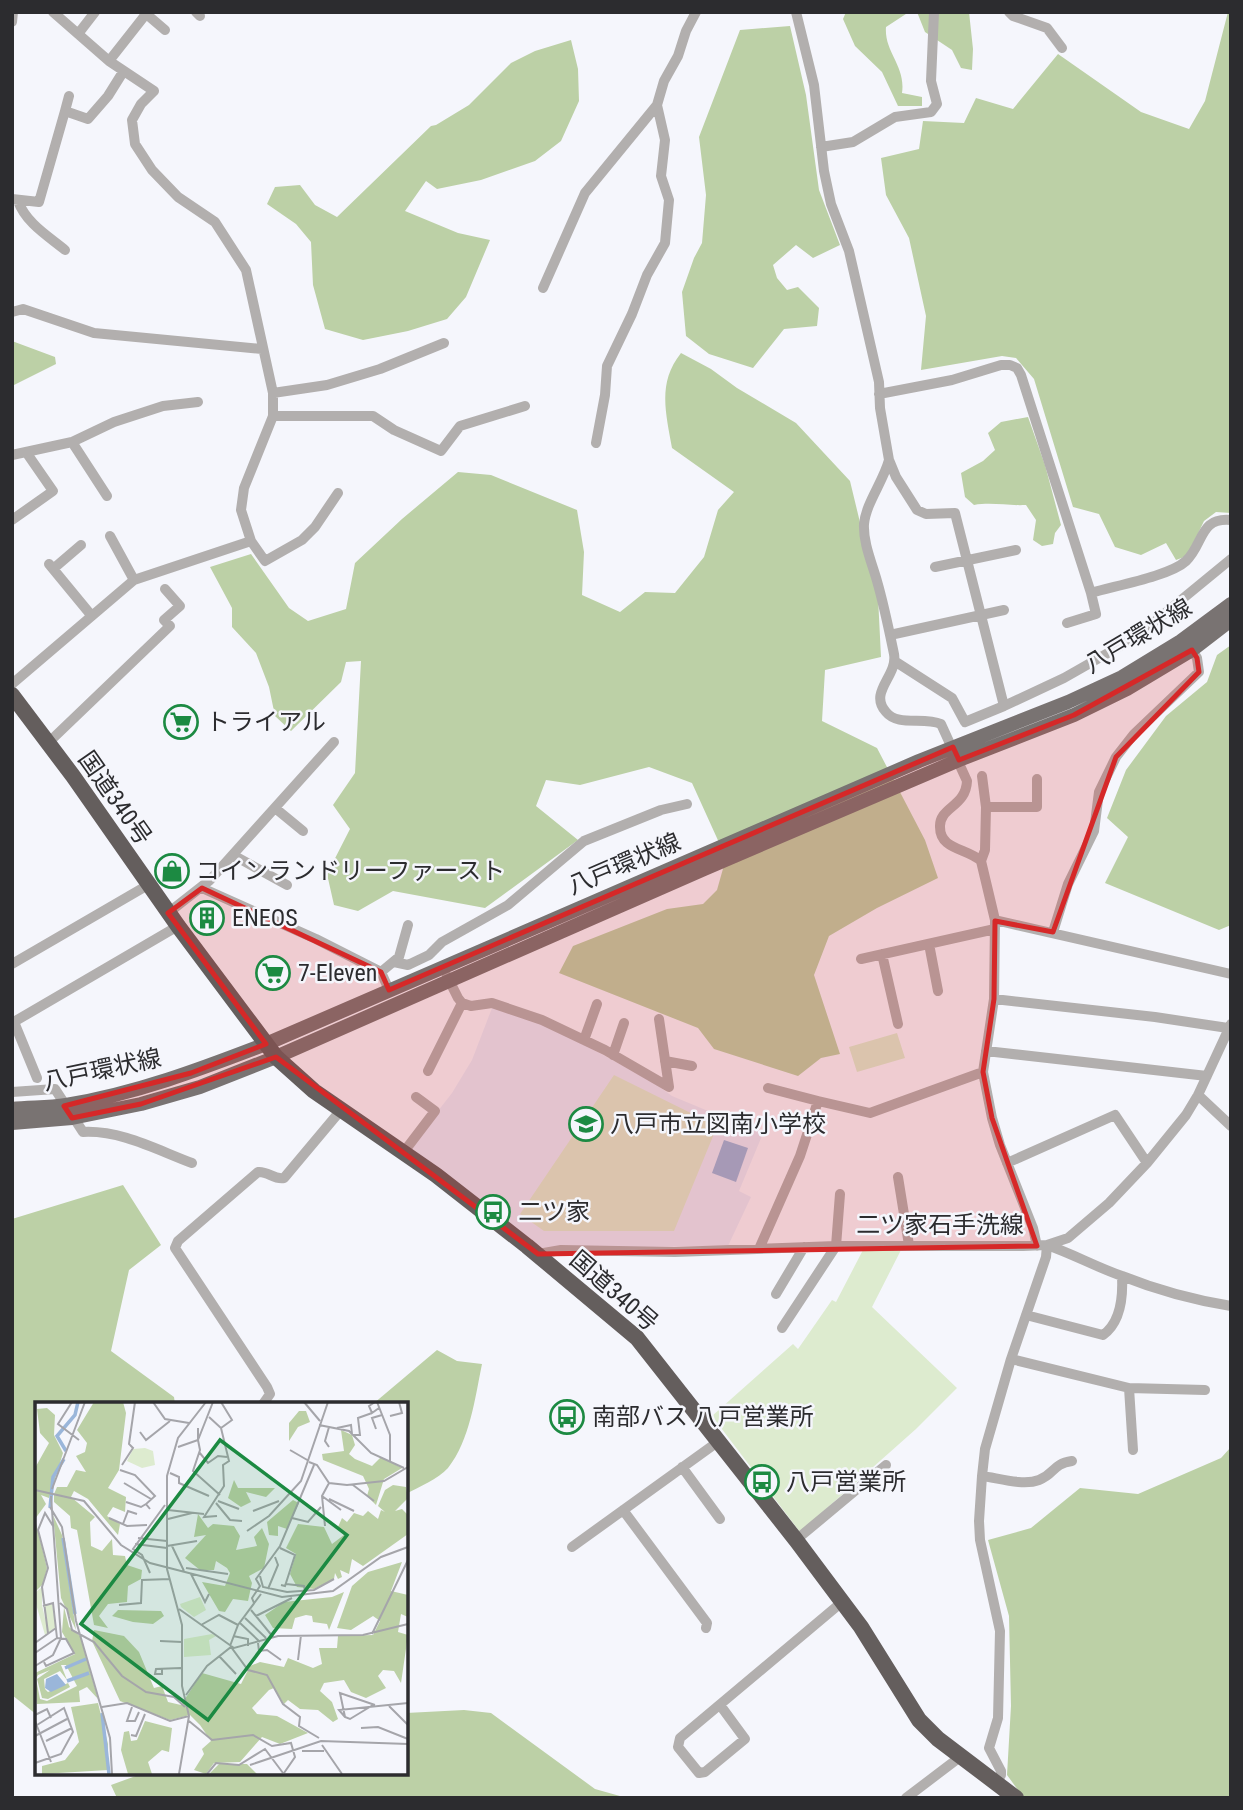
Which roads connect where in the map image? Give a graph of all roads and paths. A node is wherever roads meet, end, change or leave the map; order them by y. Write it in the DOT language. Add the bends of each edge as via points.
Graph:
graph roads {
  1 [pos="13,12"];
  2 [pos="52,12"];
  3 [pos="95,12"];
  4 [pos="696,12"];
  5 [pos="796,12"];
  6 [pos="934,12"];
  7 [pos="145,13"];
  8 [pos="1013,13"];
  9 [pos="12,22"];
  10 [pos="164,30"];
  11 [pos="78,34"];
  12 [pos="1062,48"];
  13 [pos="109,61"];
  14 [pos="124,72"];
  15 [pos="68,96"];
  16 [pos="657,106"];
  17 [pos="65,111"];
  18 [pos="821,147"];
  19 [pos="15,200"];
  20 [pos="65,250"];
  21 [pos="543,288"];
  22 [pos="12,312"];
  23 [pos="444,342"];
  24 [pos="262,349"];
  25 [pos="273,393"];
  26 [pos="879,394"];
  27 [pos="198,402"];
  28 [pos="525,406"];
  29 [pos="273,416"];
  30 [pos="72,442"];
  31 [pos="596,443"];
  32 [pos="26,452"];
  33 [pos="12,455"];
  34 [pos="889,460"];
  35 [pos="338,493"];
  36 [pos="107,496"];
  37 [pos="12,520"];
  38 [pos="1231,520"];
  39 [pos="110,536"];
  40 [pos="251,541"];
  41 [pos="81,545"];
  42 [pos="1016,550"];
  43 [pos="1231,559"];
  44 [pos="966,561"];
  45 [pos="935,567"];
  46 [pos="134,580"];
  47 [pos="165,589"];
  48 [pos="1091,593"];
  49 [pos="1231,604"];
  50 [pos="1004,610"];
  51 [pos="91,615"];
  52 [pos="980,615"];
  53 [pos="1231,620"];
  54 [pos="1067,623"];
  55 [pos="890,635"];
  56 [pos="1192,650"];
  57 [pos="895,662"];
  58 [pos="12,684"];
  59 [pos="12,695"];
  60 [pos="1004,706"];
  61 [pos="334,742"];
  62 [pos="48,743"];
  63 [pos="956,754"];
  64 [pos="982,776"];
  65 [pos="1037,779"];
  66 [pos="687,804"];
  67 [pos="986,807"];
  68 [pos="275,808"];
  69 [pos="303,831"];
  70 [pos="233,855"];
  71 [pos="981,861"];
  72 [pos="701,863"];
  73 [pos="148,885"];
  74 [pos="287,885"];
  75 [pos="202,888"];
  76 [pos="173,920"];
  77 [pos="408,925"];
  78 [pos="995,925"];
  79 [pos="1053,932"];
  80 [pos="929,944"];
  81 [pos="882,954"];
  82 [pos="862,959"];
  83 [pos="394,962"];
  84 [pos="12,964"];
  85 [pos="443,967"];
  86 [pos="381,971"];
  87 [pos="1231,974"];
  88 [pos="450,982"];
  89 [pos="389,990"];
  90 [pos="938,991"];
  91 [pos="993,999"];
  92 [pos="463,1003"];
  93 [pos="597,1004"];
  94 [pos="659,1019"];
  95 [pos="13,1023"];
  96 [pos="624,1023"];
  97 [pos="898,1024"];
  98 [pos="1229,1026"];
  99 [pos="584,1040"];
  100 [pos="271,1050"];
  101 [pos="986,1051"];
  102 [pos="613,1055"];
  103 [pos="665,1061"];
  104 [pos="692,1066"];
  105 [pos="428,1071"];
  106 [pos="983,1072"];
  107 [pos="1206,1076"];
  108 [pos="37,1078"];
  109 [pos="768,1088"];
  110 [pos="12,1092"];
  111 [pos="1198,1095"];
  112 [pos="416,1097"];
  113 [pos="818,1101"];
  114 [pos="12,1109"];
  115 [pos="341,1110"];
  116 [pos="68,1112"];
  117 [pos="12,1124"];
  118 [pos="1231,1126"];
  119 [pos="403,1153"];
  120 [pos="192,1163"];
  121 [pos="1007,1163"];
  122 [pos="1147,1163"];
  123 [pos="898,1177"];
  124 [pos="840,1194"];
  125 [pos="909,1245"];
  126 [pos="836,1246"];
  127 [pos="1042,1246"];
  128 [pos="804,1247"];
  129 [pos="759,1249"];
  130 [pos="538,1254"];
  131 [pos="1122,1276"];
  132 [pos="775,1294"];
  133 [pos="1231,1307"];
  134 [pos="1026,1315"];
  135 [pos="782,1328"];
  136 [pos="1011,1359"];
  137 [pos="1129,1388"];
  138 [pos="1205,1390"];
  139 [pos="264,1402"];
  140 [pos="719,1441"];
  141 [pos="1133,1450"];
  142 [pos="1072,1461"];
  143 [pos="886,1465"];
  144 [pos="682,1467"];
  145 [pos="982,1476"];
  146 [pos="624,1510"];
  147 [pos="720,1519"];
  148 [pos="796,1540"];
  149 [pos="572,1547"];
  150 [pos="842,1602"];
  151 [pos="706,1628"];
  152 [pos="720,1705"];
  153 [pos="960,1757"];
  154 [pos="996,1782"];
  155 [pos="906,1798"];
  156 [pos="1016,1798"];
  1 -- 9 [label="street"];
  2 -- 11 [label="street"];
  3 -- 11 [label="street"];
  4 -- 16 [label="street"];
  5 -- 18 [label="street" via="814,85"];
  6 -- 18 [label="street" via="931,81 937,104 932,112 895,117 853,142"];
  7 -- 10 [label="street"];
  7 -- 13 [label="street"];
  8 -- 12 [label="street" via="1048,28"];
  11 -- 13 [label="street"];
  13 -- 14 [label="street"];
  14 -- 17 [label="street" via="88,119"];
  14 -- 24 [label="street" via="154,91 132,120 135,144 178,197 215,222 246,270"];
  15 -- 17 [label="street"];
  16 -- 21 [label="street" via="585,193"];
  16 -- 31 [label="street" via="665,140 661,176 669,200 665,243 607,366"];
  17 -- 19 [label="street" via="39,202"];
  18 -- 26 [label="street" via="831,204 858,283"];
  19 -- 20 [label="street" via="32,223"];
  22 -- 24 [label="street" via="23,309 94,334"];
  23 -- 25 [label="street" via="327,385"];
  24 -- 25 [label="street"];
  25 -- 29 [label="street"];
  26 -- 34 [label="street"];
  26 -- 48 [label="street" via="1001,365 1017,368"];
  27 -- 30 [label="street" via="163,406"];
  28 -- 29 [label="street" via="460,425 441,451 373,416"];
  29 -- 40 [label="street" via="244,488 241,510"];
  30 -- 32 [label="street"];
  30 -- 36 [label="street"];
  32 -- 33 [label="street"];
  32 -- 37 [label="street" via="53,491"];
  34 -- 44 [label="street" via="917,510 955,513"];
  34 -- 55 [label="street" via="864,520 864,534"];
  35 -- 40 [label="street" via="302,540 265,561"];
  38 -- 48 [label="street" via="1209,524 1195,551 1171,570"];
  39 -- 46 [label="street"];
  40 -- 46 [label="street"];
  41 -- 51 [label="street" via="51,567"];
  42 -- 44 [label="street"];
  43 -- 60 [label="street" via="1136,637"];
  44 -- 45 [label="street"];
  44 -- 52 [label="street"];
  46 -- 51 [label="street"];
  47 -- 62 [label="street" via="180,606 164,620 170,626"];
  48 -- 54 [label="street" via="1096,614"];
  49 -- 63 [label="main road, 八戸環状線" via="1122,677"];
  50 -- 52 [label="street"];
  51 -- 58 [label="street"];
  52 -- 55 [label="street"];
  52 -- 60 [label="street"];
  53 -- 56 [label="main road, 八戸環状線"];
  55 -- 57 [label="street"];
  56 -- 63 [label="main road, 八戸環状線" via="1074,715"];
  56 -- 79 [label="street" via="1199,672 1116,757 1099,792 1094,831 1068,884"];
  57 -- 60 [label="street" via="952,698 965,722"];
  57 -- 63 [label="street" via="880,694 884,710 898,720 941,724"];
  59 -- 62 [label="highway, 国道340号"];
  61 -- 68 [label="street"];
  62 -- 73 [label="highway, 国道340号"];
  63 -- 71 [label="street" via="967,791 943,814 939,825 942,839"];
  63 -- 72 [label="main road, 八戸環状線"];
  64 -- 67 [label="street"];
  65 -- 67 [label="street" via="1037,807"];
  66 -- 83 [label="street" via="584,841 508,905 429,955 408,965"];
  67 -- 71 [label="street"];
  68 -- 69 [label="street"];
  68 -- 70 [label="street"];
  70 -- 74 [label="street"];
  70 -- 75 [label="street"];
  71 -- 78 [label="street"];
  72 -- 85 [label="main road, 八戸環状線"];
  72 -- 88 [label="main road, 八戸環状線"];
  73 -- 76 [label="highway, 国道340号"];
  73 -- 84 [label="street"];
  75 -- 76 [label="street"];
  75 -- 86 [label="street"];
  76 -- 95 [label="street"];
  76 -- 100 [label="highway, 国道340号"];
  77 -- 83 [label="street" via="401,954"];
  78 -- 79 [label="street"];
  78 -- 80 [label="street"];
  78 -- 91 [label="street"];
  79 -- 87 [label="street"];
  80 -- 81 [label="street"];
  80 -- 90 [label="street"];
  81 -- 82 [label="street"];
  81 -- 97 [label="street"];
  83 -- 86 [label="street"];
  85 -- 88 [label="street"];
  85 -- 89 [label="main road, 八戸環状線"];
  86 -- 89 [label="street"];
  88 -- 92 [label="street"];
  88 -- 100 [label="main road, 八戸環状線"];
  89 -- 100 [label="main road, 八戸環状線"];
  91 -- 98 [label="street"];
  91 -- 101 [label="street"];
  92 -- 99 [label="street" via="492,1003"];
  92 -- 105 [label="street"];
  93 -- 99 [label="street"];
  94 -- 103 [label="street"];
  95 -- 108 [label="street"];
  96 -- 102 [label="street"];
  98 -- 107 [label="street, 二ツ家石手洗線"];
  99 -- 102 [label="street"];
  100 -- 115 [label="highway, 国道340号"];
  100 -- 116 [label="main road, 八戸環状線"];
  101 -- 106 [label="street"];
  101 -- 107 [label="street"];
  102 -- 103 [label="street" via="669,1087"];
  103 -- 104 [label="street"];
  106 -- 113 [label="street" via="870,1113"];
  106 -- 121 [label="street"];
  107 -- 111 [label="street, 二ツ家石手洗線"];
  109 -- 113 [label="street"];
  110 -- 116 [label="street" via="55,1088"];
  111 -- 118 [label="street"];
  111 -- 122 [label="street, 二ツ家石手洗線"];
  112 -- 119 [label="street" via="435,1111"];
  113 -- 129 [label="street" via="800,1156"];
  114 -- 116 [label="main road, 八戸環状線"];
  115 -- 119 [label="highway, 国道340号"];
  115 -- 139 [label="street" via="284,1178 258,1172 174,1248 267,1387 270,1394"];
  116 -- 117 [label="main road, 八戸環状線"];
  116 -- 120 [label="street" via="83,1132 115,1134"];
  119 -- 130 [label="highway, 国道340号"];
  121 -- 122 [label="street" via="1115,1115"];
  121 -- 127 [label="street"];
  122 -- 127 [label="street, 二ツ家石手洗線" via="1068,1238"];
  123 -- 125 [label="street"];
  124 -- 126 [label="street"];
  125 -- 126 [label="street, 二ツ家石手洗線"];
  125 -- 127 [label="street, 二ツ家石手洗線"];
  126 -- 128 [label="street, 二ツ家石手洗線"];
  126 -- 135 [label="street"];
  127 -- 131 [label="street"];
  127 -- 134 [label="street" via="1046,1257"];
  128 -- 129 [label="street, 二ツ家石手洗線"];
  128 -- 132 [label="street"];
  129 -- 130 [label="street, 二ツ家石手洗線"];
  130 -- 140 [label="highway, 国道340号" via="637,1338"];
  131 -- 133 [label="street"];
  131 -- 134 [label="street" via="1123,1295 1114,1324 1103,1335"];
  134 -- 136 [label="street"];
  136 -- 137 [label="street"];
  136 -- 145 [label="street" via="988,1436"];
  137 -- 138 [label="street"];
  137 -- 141 [label="street"];
  140 -- 144 [label="street"];
  140 -- 148 [label="highway, 国道340号"];
  142 -- 145 [label="street" via="1059,1463 1036,1481"];
  143 -- 148 [label="street"];
  144 -- 146 [label="street"];
  144 -- 147 [label="street"];
  145 -- 154 [label="street" via="980,1540 1000,1630 998,1709 989,1748 1001,1771"];
  146 -- 149 [label="street"];
  146 -- 151 [label="street" via="707,1623"];
  148 -- 150 [label="highway, 国道340号"];
  150 -- 152 [label="street"];
  150 -- 153 [label="highway, 国道340号" via="919,1720"];
  152 -- 152 [label="street" via="677,1742 699,1773 746,1739"];
  153 -- 154 [label="highway, 国道340号"];
  153 -- 155 [label="street"];
  154 -- 156 [label="highway, 国道340号"];
}
